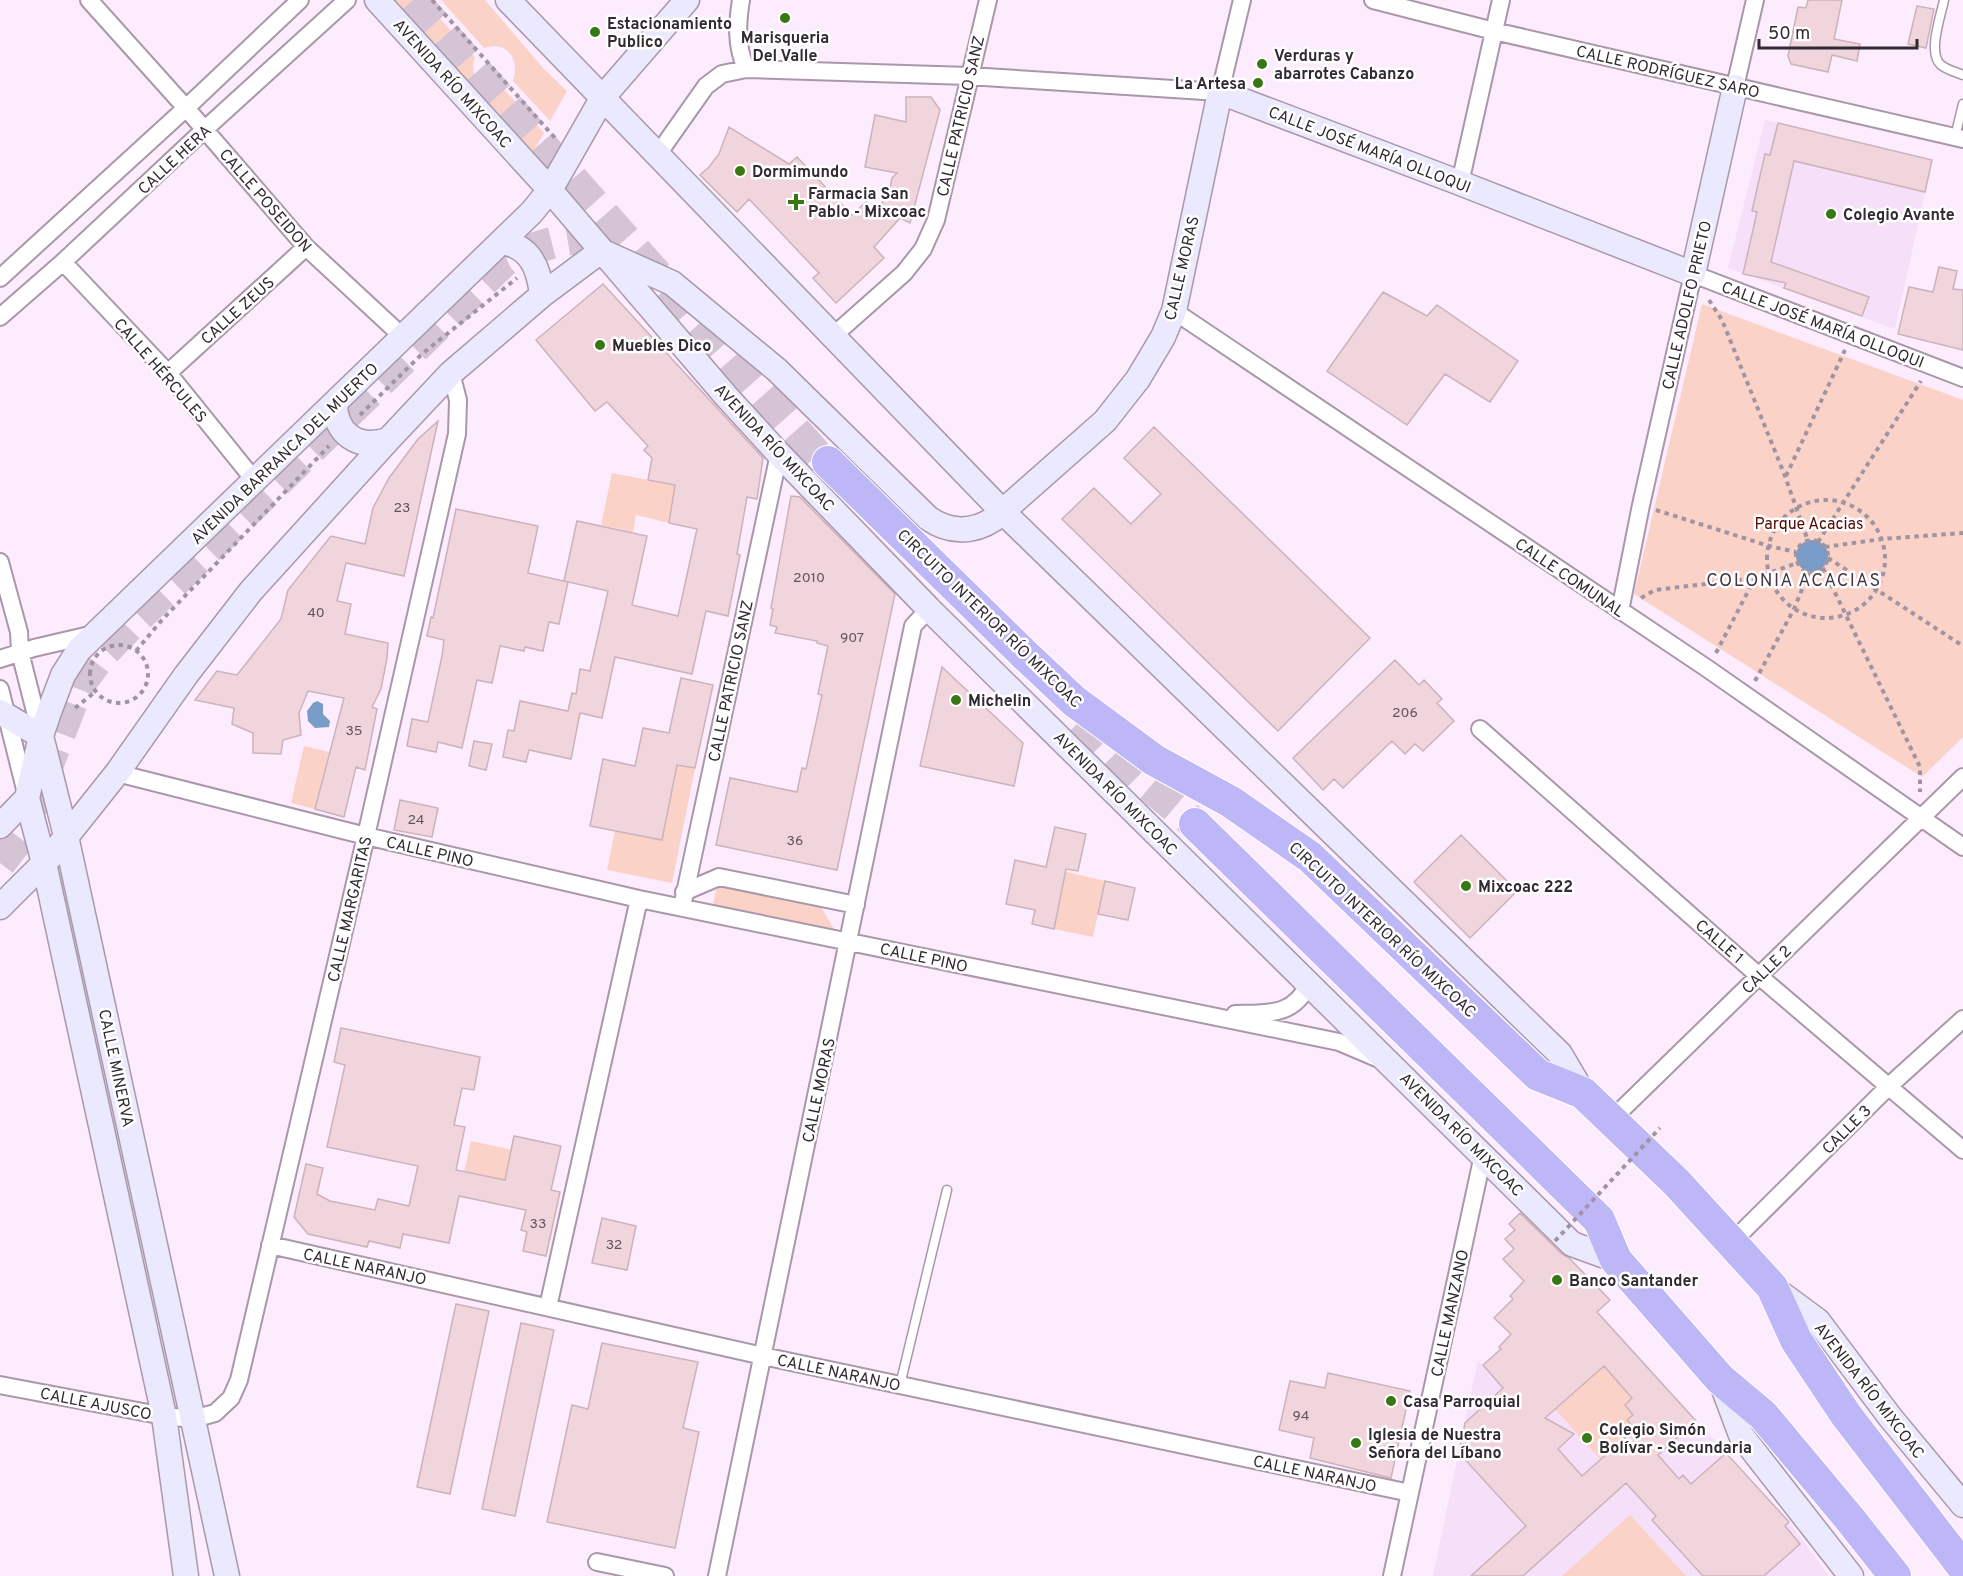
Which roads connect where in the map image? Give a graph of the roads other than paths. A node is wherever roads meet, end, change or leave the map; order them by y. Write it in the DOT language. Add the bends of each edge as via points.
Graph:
graph roads {
  1 [pos="89,0"];
  2 [pos="300,0"];
  3 [pos="347,0"];
  4 [pos="377,0"];
  5 [pos="508,0"];
  6 [pos="687,0"];
  7 [pos="741,0"];
  8 [pos="988,0"];
  9 [pos="1242,0"];
  10 [pos="1373,0"];
  11 [pos="1501,0"];
  12 [pos="1755,0"];
  13 [pos="1944,0"];
  14 [pos="1494,31"];
  15 [pos="746,69"];
  16 [pos="1963,75"];
  17 [pos="969,76"];
  18 [pos="1735,87"];
  19 [pos="1220,92"];
  20 [pos="603,97"];
  21 [pos="1963,104"];
  22 [pos="186,108"];
  23 [pos="204,130"];
  24 [pos="1959,138"];
  25 [pos="658,154"];
  26 [pos="1460,183"];
  27 [pos="550,190"];
  28 [pos="501,242"];
  29 [pos="306,247"];
  30 [pos="601,251"];
  31 [pos="63,262"];
  32 [pos="1693,274"];
  33 [pos="0,278"];
  34 [pos="542,295"];
  35 [pos="1174,311"];
  36 [pos="0,317"];
  37 [pos="833,336"];
  38 [pos="403,337"];
  39 [pos="168,373"];
  40 [pos="452,373"];
  41 [pos="1963,378"];
  42 [pos="335,403"];
  43 [pos="387,440"];
  44 [pos="779,454"];
  45 [pos="828,462"];
  46 [pos="255,481"];
  47 [pos="1002,511"];
  48 [pos="0,562"];
  49 [pos="929,609"];
  50 [pos="1620,611"];
  51 [pos="98,634"];
  52 [pos="20,652"];
  53 [pos="0,659"];
  54 [pos="0,689"];
  55 [pos="3,713"];
  56 [pos="1480,729"];
  57 [pos="41,736"];
  58 [pos="117,773"];
  59 [pos="1963,777"];
  60 [pos="27,798"];
  61 [pos="1920,817"];
  62 [pos="1195,824"];
  63 [pos="0,826"];
  64 [pos="66,836"];
  65 [pos="366,836"];
  66 [pos="1963,848"];
  67 [pos="44,863"];
  68 [pos="639,899"];
  69 [pos="683,900"];
  70 [pos="856,904"];
  71 [pos="0,907"];
  72 [pos="848,941"];
  73 [pos="1759,976"];
  74 [pos="1309,983"];
  75 [pos="1210,1015"];
  76 [pos="1963,1019"];
  77 [pos="1391,1064"];
  78 [pos="1889,1086"];
  79 [pos="1583,1093"];
  80 [pos="1611,1120"];
  81 [pos="1963,1150"];
  82 [pos="1483,1155"];
  83 [pos="947,1190"];
  84 [pos="1732,1242"];
  85 [pos="270,1245"];
  86 [pos="1616,1260"];
  87 [pos="1772,1287"];
  88 [pos="548,1307"];
  89 [pos="764,1356"];
  90 [pos="1720,1378"];
  91 [pos="0,1384"];
  92 [pos="900,1385"];
  93 [pos="164,1416"];
  94 [pos="193,1419"];
  95 [pos="1410,1493"];
  96 [pos="1963,1505"];
  97 [pos="597,1562"];
  98 [pos="1963,1567"];
  99 [pos="186,1576"];
  100 [pos="227,1576"];
  101 [pos="665,1576"];
  102 [pos="717,1576"];
  103 [pos="1392,1576"];
  104 [pos="1851,1576"];
  105 [pos="1894,1576"];
  1 -- 22 [label="street, CALLE POSEIDON"];
  2 -- 22 [label="street, CALLE HERA"];
  3 -- 23 [label="street, CALLE HERA"];
  4 -- 27 [label="main road, AVENIDA RÍO MIXCOAC"];
  5 -- 20 [label="main road, AVENIDA RÍO MIXCOAC"];
  6 -- 20 [label="main road, AVENIDA BARRANCA DEL MUERTO"];
  7 -- 15 [label="street" via="736,28"];
  8 -- 17 [label="street, CALLE PATRICIO SANZ"];
  9 -- 19 [label="street, CALLE MORAS"];
  10 -- 14 [label="street, CALLE RODRÍGUEZ SARO"];
  11 -- 14 [label="street"];
  12 -- 18 [label="street, CALLE ADOLFO PRIETO"];
  13 -- 16 [label="lane" via="1935,56 1940,65"];
  14 -- 18 [label="street, CALLE RODRÍGUEZ SARO"];
  14 -- 26 [label="street"];
  15 -- 17 [label="street, CALLE JOSÉ MARÍA OLLOQUI"];
  15 -- 25 [label="street, CALLE JOSÉ MARÍA OLLOQUI" via="722,74 706,86"];
  17 -- 19 [label="street, CALLE JOSÉ MARÍA OLLOQUI"];
  17 -- 37 [label="street, CALLE PATRICIO SANZ" via="936,220 923,249 904,273"];
  18 -- 24 [label="street, CALLE RODRÍGUEZ SARO"];
  18 -- 32 [label="main road, CALLE ADOLFO PRIETO"];
  19 -- 26 [label="main road, CALLE JOSÉ MARÍA OLLOQUI"];
  19 -- 35 [label="main road, CALLE MORAS"];
  20 -- 25 [label="main road, AVENIDA RÍO MIXCOAC"];
  20 -- 27 [label="main road, AVENIDA BARRANCA DEL MUERTO"];
  21 -- 24 [label="lane"];
  22 -- 23 [label="street, CALLE POSEIDON"];
  22 -- 33 [label="street, CALLE HERA"];
  23 -- 29 [label="street, CALLE POSEIDON"];
  23 -- 31 [label="street, CALLE HERA"];
  25 -- 37 [label="main road, AVENIDA RÍO MIXCOAC"];
  26 -- 32 [label="main road, CALLE JOSÉ MARÍA OLLOQUI"];
  27 -- 28 [label="main road, AVENIDA BARRANCA DEL MUERTO"];
  27 -- 30 [label="main road, AVENIDA RÍO MIXCOAC"];
  28 -- 34 [label="main road" via="512,243 527,254 539,272"];
  28 -- 38 [label="main road, AVENIDA BARRANCA DEL MUERTO"];
  29 -- 38 [label="street, CALLE POSEIDON"];
  29 -- 39 [label="street, CALLE ZEUS"];
  30 -- 34 [label="main road"];
  30 -- 44 [label="main road, AVENIDA RÍO MIXCOAC"];
  30 -- 47 [label="main road, CALLE MORAS" via="672,283 777,370 932,521 950,529 972,529"];
  31 -- 36 [label="street, CALLE HERA"];
  31 -- 39 [label="street, CALLE HÉRCULES"];
  32 -- 41 [label="street, CALLE JOSÉ MARÍA OLLOQUI"];
  32 -- 50 [label="street, CALLE ADOLFO PRIETO"];
  34 -- 40 [label="main road"];
  35 -- 47 [label="main road, CALLE MORAS" via="1138,379 1105,421"];
  35 -- 50 [label="street, CALLE COMUNAL"];
  37 -- 47 [label="main road, AVENIDA RÍO MIXCOAC"];
  38 -- 42 [label="main road, AVENIDA BARRANCA DEL MUERTO"];
  39 -- 46 [label="street, CALLE HÉRCULES"];
  40 -- 43 [label="main road"];
  40 -- 65 [label="street, CALLE MARGARITAS" via="458,400 457,434"];
  42 -- 43 [label="main road" via="338,423 351,438 369,444"];
  42 -- 46 [label="main road, AVENIDA BARRANCA DEL MUERTO"];
  43 -- 58 [label="main road" via="251,591"];
  44 -- 49 [label="main road, AVENIDA RÍO MIXCOAC"];
  44 -- 69 [label="street, CALLE PATRICIO SANZ"];
  45 -- 79 [label="highway, CIRCUITO INTERIOR RÍO MIXCOAC" via="1074,701 1154,760 1231,802 1310,857 1538,1075"];
  46 -- 51 [label="main road, AVENIDA BARRANCA DEL MUERTO"];
  47 -- 79 [label="main road, AVENIDA RÍO MIXCOAC" via="1560,1054"];
  48 -- 52 [label="street, CALLE MINERVA" via="20,632"];
  49 -- 70 [label="street, CALLE MORAS" via="913,626"];
  49 -- 74 [label="main road, AVENIDA RÍO MIXCOAC"];
  50 -- 61 [label="street, CALLE COMUNAL"];
  51 -- 52 [label="street"];
  51 -- 57 [label="main road, AVENIDA BARRANCA DEL MUERTO" via="79,650 63,675"];
  52 -- 53 [label="street"];
  52 -- 57 [label="street, CALLE MINERVA"];
  54 -- 55 [label="street, CALLE MINERVA"];
  55 -- 57 [label="main road"];
  55 -- 60 [label="street, CALLE MINERVA"];
  56 -- 73 [label="street, CALLE 1"];
  57 -- 60 [label="main road, AVENIDA BARRANCA DEL MUERTO"];
  57 -- 64 [label="main road, CALLE MINERVA"];
  58 -- 64 [label="main road"];
  58 -- 65 [label="street, CALLE PINO"];
  59 -- 61 [label="street, CALLE 2"];
  60 -- 63 [label="main road"];
  60 -- 67 [label="main road, CALLE MINERVA"];
  61 -- 66 [label="street, CALLE COMUNAL"];
  61 -- 73 [label="street, CALLE 2"];
  62 -- 86 [label="highway" via="1599,1220"];
  64 -- 67 [label="main road"];
  64 -- 94 [label="main road, CALLE MINERVA"];
  65 -- 68 [label="street, CALLE PINO"];
  65 -- 85 [label="street, CALLE MARGARITAS"];
  67 -- 71 [label="main road"];
  67 -- 93 [label="main road, CALLE MINERVA"];
  68 -- 69 [label="street, CALLE PINO"];
  68 -- 88 [label="street"];
  69 -- 70 [label="street" via="719,877"];
  69 -- 72 [label="street, CALLE PINO"];
  70 -- 72 [label="street, CALLE MORAS"];
  72 -- 75 [label="street, CALLE PINO"];
  72 -- 89 [label="street, CALLE MORAS"];
  73 -- 78 [label="street, CALLE 1"];
  73 -- 80 [label="street, CALLE 2"];
  74 -- 75 [label="street, CALLE PINO" via="1303,995 1282,1011"];
  74 -- 77 [label="main road, AVENIDA RÍO MIXCOAC"];
  75 -- 77 [label="street, CALLE PINO" via="1339,1042"];
  76 -- 78 [label="street, CALLE 3"];
  77 -- 82 [label="main road, AVENIDA RÍO MIXCOAC"];
  78 -- 81 [label="street, CALLE 1"];
  78 -- 84 [label="street, CALLE 3"];
  79 -- 80 [label="highway, AVENIDA RÍO MIXCOAC"];
  80 -- 84 [label="highway, AVENIDA RÍO MIXCOAC"];
  82 -- 86 [label="main road, AVENIDA RÍO MIXCOAC" via="1572,1244"];
  82 -- 95 [label="street, CALLE MANZANO"];
  83 -- 92 [label="lane"];
  84 -- 87 [label="highway, AVENIDA RÍO MIXCOAC"];
  85 -- 88 [label="street, CALLE NARANJO"];
  85 -- 94 [label="street, CALLE MARGARITAS" via="239,1380 231,1398 215,1413"];
  86 -- 90 [label="highway, AVENIDA RÍO MIXCOAC"];
  87 -- 96 [label="main road, AVENIDA RÍO MIXCOAC" via="1818,1321"];
  87 -- 98 [label="highway" via="1796,1340 1827,1387"];
  88 -- 89 [label="street, CALLE NARANJO"];
  89 -- 92 [label="street, CALLE NARANJO"];
  89 -- 102 [label="street, CALLE MORAS"];
  90 -- 104 [label="main road, AVENIDA RÍO MIXCOAC" via="1741,1435"];
  90 -- 105 [label="highway" via="1763,1415"];
  91 -- 93 [label="street, CALLE AJUSCO"];
  92 -- 95 [label="street, CALLE NARANJO"];
  93 -- 94 [label="street, CALLE AJUSCO"];
  93 -- 99 [label="main road, CALLE MINERVA"];
  94 -- 100 [label="main road, CALLE MINERVA"];
  95 -- 103 [label="street, CALLE MANZANO"];
  97 -- 101 [label="street"];
}
